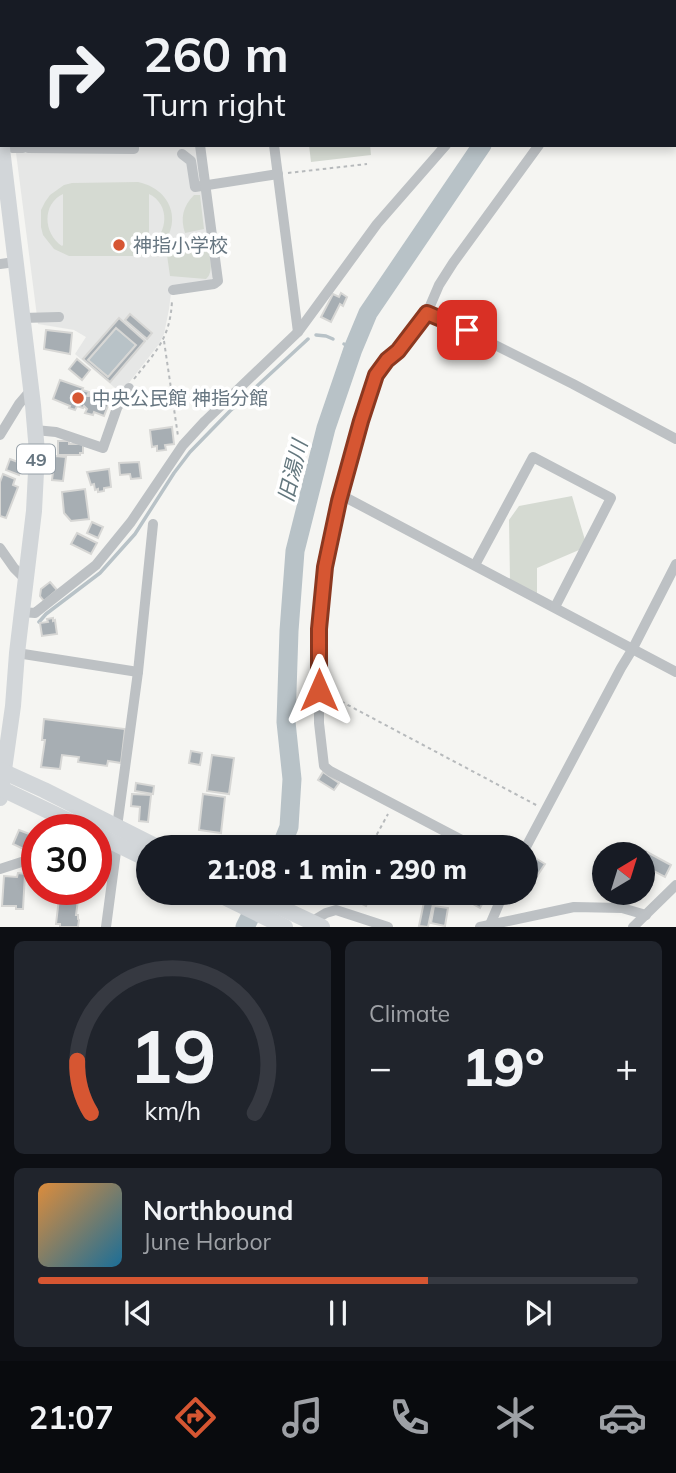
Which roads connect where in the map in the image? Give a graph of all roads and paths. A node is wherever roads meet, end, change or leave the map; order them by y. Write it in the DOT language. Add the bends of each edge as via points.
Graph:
graph roads {
  1 [pos="1,147"];
  2 [pos="74,147"];
  3 [pos="134,147"];
  4 [pos="201,147"];
  5 [pos="274,147"];
  6 [pos="444,147"];
  7 [pos="538,147"];
  8 [pos="21,148"];
  9 [pos="182,154"];
  10 [pos="366,163"];
  11 [pos="278,174"];
  12 [pos="203,185"];
  13 [pos="8,263"];
  14 [pos="173,289"];
  15 [pos="427,313"];
  16 [pos="59,317"];
  17 [pos="22,318"];
  18 [pos="298,332"];
  19 [pos="164,340"];
  20 [pos="129,388"];
  21 [pos="31,390"];
  22 [pos="35,430"];
  23 [pos="0,435"];
  24 [pos="676,439"];
  25 [pos="183,446"];
  26 [pos="341,495"];
  27 [pos="153,524"];
  28 [pos="0,548"];
  29 [pos="676,564"];
  30 [pos="475,565"];
  31 [pos="25,579"];
  32 [pos="555,607"];
  33 [pos="22,612"];
  34 [pos="632,650"];
  35 [pos="17,653"];
  36 [pos="138,672"];
  37 [pos="676,672"];
  38 [pos="319,690"];
  39 [pos="1,784"];
  40 [pos="394,804"];
  41 [pos="545,810"];
  42 [pos="58,814"];
  43 [pos="117,827"];
  44 [pos="377,835"];
  45 [pos="452,835"];
  46 [pos="532,835"];
  47 [pos="136,836"];
  48 [pos="112,842"];
  49 [pos="136,854"];
  50 [pos="21,862"];
  51 [pos="0,869"];
  52 [pos="676,886"];
  53 [pos="105,905"];
  54 [pos="244,905"];
  55 [pos="265,905"];
  56 [pos="497,905"];
  57 [pos="646,915"];
  58 [pos="287,922"];
  59 [pos="316,924"];
  60 [pos="486,926"];
  61 [pos="106,927"];
  62 [pos="388,927"];
  63 [pos="633,927"];
  1 -- 13 [label="highway, 49"];
  2 -- 3 [label="street"];
  2 -- 8 [label="street"];
  4 -- 12 [label="street"];
  5 -- 11 [label="street"];
  6 -- 18 [label="street" via="377,224"];
  7 -- 15 [label="street" via="453,263"];
  9 -- 12 [label="street" via="191,161 195,187"];
  10 -- 11 [label="path"];
  11 -- 12 [label="street"];
  11 -- 18 [label="street"];
  12 -- 14 [label="street" via="218,281"];
  13 -- 17 [label="highway, 49"];
  14 -- 19 [label="path"];
  15 -- 24 [label="street"];
  15 -- 26 [label="street" via="376,375"];
  16 -- 17 [label="street"];
  17 -- 21 [label="highway, 49"];
  18 -- 25 [label="street"];
  19 -- 20 [label="path"];
  19 -- 25 [label="path" via="176,429"];
  20 -- 22 [label="street" via="103,448"];
  21 -- 22 [label="highway, 49"];
  21 -- 23 [label="street"];
  22 -- 31 [label="highway, 49" via="34,511"];
  25 -- 33 [label="street" via="96,565 35,612"];
  26 -- 30 [label="street"];
  26 -- 38 [label="street" via="325,567"];
  27 -- 36 [label="street"];
  28 -- 31 [label="street"];
  29 -- 34 [label="street"];
  30 -- 32 [label="street"];
  30 -- 32 [label="street" via="533,457 567,474 611,498"];
  31 -- 33 [label="highway, 49"];
  32 -- 34 [label="street"];
  33 -- 35 [label="highway, 49"];
  34 -- 37 [label="street"];
  34 -- 41 [label="street"];
  35 -- 36 [label="street"];
  35 -- 39 [label="highway, 49"];
  36 -- 43 [label="street"];
  38 -- 40 [label="street" via="324,766"];
  38 -- 41 [label="path"];
  39 -- 42 [label="highway"];
  39 -- 43 [label="highway"];
  40 -- 44 [label="path"];
  40 -- 45 [label="street"];
  41 -- 46 [label="street"];
  43 -- 47 [label="highway"];
  48 -- 49 [label="highway"];
  50 -- 51 [label="street"];
  52 -- 57 [label="street"];
  53 -- 61 [label="street"];
  54 -- 58 [label="highway"];
  55 -- 58 [label="highway"];
  56 -- 60 [label="street"];
  57 -- 60 [label="street" via="621,908 574,907"];
  57 -- 63 [label="street"];
  58 -- 59 [label="highway"];
  59 -- 62 [label="street" via="336,910"];
}
